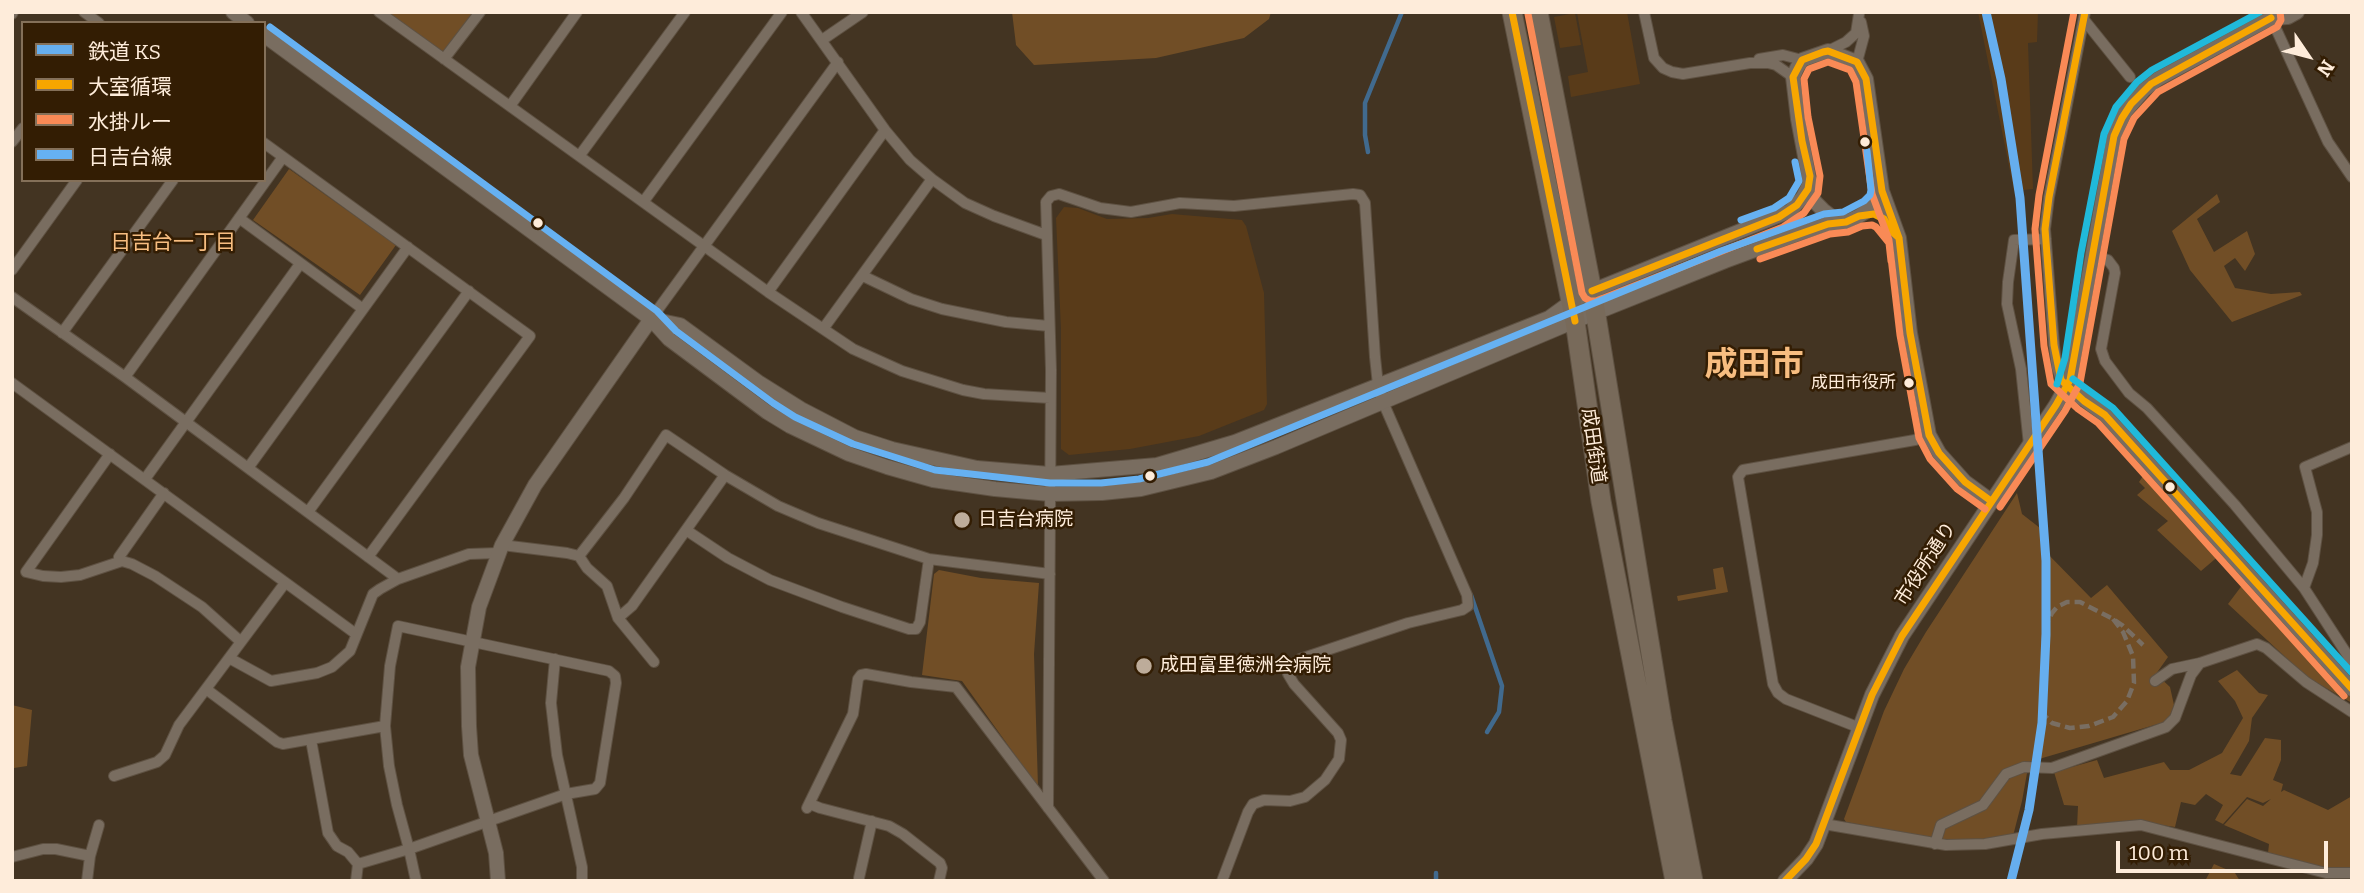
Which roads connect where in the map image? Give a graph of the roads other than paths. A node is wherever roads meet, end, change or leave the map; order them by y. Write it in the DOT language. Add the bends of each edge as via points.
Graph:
graph roads {
  1 [pos="379,12"];
  2 [pos="480,12"];
  3 [pos="578,12"];
  4 [pos="685,12"];
  5 [pos="782,12"];
  6 [pos="801,12"];
  7 [pos="863,12"];
  8 [pos="1512,12"];
  9 [pos="1538,12"];
  10 [pos="1644,12"];
  11 [pos="2297,12"];
  12 [pos="1859,13"];
  13 [pos="2269,15"];
  14 [pos="2085,17"];
  15 [pos="266,37"];
  16 [pos="822,40"];
  17 [pos="1828,51"];
  18 [pos="444,59"];
  19 [pos="1802,60"];
  20 [pos="838,62"];
  21 [pos="1857,62"];
  22 [pos="1750,63"];
  23 [pos="1793,77"];
  24 [pos="2130,77"];
  25 [pos="510,106"];
  26 [pos="886,130"];
  27 [pos="266,144"];
  28 [pos="580,155"];
  29 [pos="283,157"];
  30 [pos="2352,177"];
  31 [pos="932,179"];
  32 [pos="266,181"];
  33 [pos="76,182"];
  34 [pos="172,182"];
  35 [pos="265,182"];
  36 [pos="1808,189"];
  37 [pos="1882,191"];
  38 [pos="644,201"];
  39 [pos="239,218"];
  40 [pos="1853,219"];
  41 [pos="1046,235"];
  42 [pos="1899,238"];
  43 [pos="2046,239"];
  44 [pos="704,246"];
  45 [pos="408,247"];
  46 [pos="2091,256"];
  47 [pos="300,264"];
  48 [pos="12,270"];
  49 [pos="863,276"];
  50 [pos="469,291"];
  51 [pos="1592,291"];
  52 [pos="768,292"];
  53 [pos="12,297"];
  54 [pos="363,309"];
  55 [pos="1573,311"];
  56 [pos="1595,312"];
  57 [pos="651,319"];
  58 [pos="1049,326"];
  59 [pos="823,329"];
  60 [pos="62,333"];
  61 [pos="125,377"];
  62 [pos="12,383"];
  63 [pos="1378,385"];
  64 [pos="2067,387"];
  65 [pos="1050,398"];
  66 [pos="1383,402"];
  67 [pos="186,422"];
  68 [pos="1929,435"];
  69 [pos="2029,446"];
  70 [pos="2352,447"];
  71 [pos="110,454"];
  72 [pos="248,468"];
  73 [pos="1050,474"];
  74 [pos="725,475"];
  75 [pos="145,479"];
  76 [pos="164,493"];
  77 [pos="1050,494"];
  78 [pos="1991,501"];
  79 [pos="307,512"];
  80 [pos="687,530"];
  81 [pos="500,549"];
  82 [pos="579,556"];
  83 [pos="368,557"];
  84 [pos="929,559"];
  85 [pos="122,561"];
  86 [pos="1051,574"];
  87 [pos="398,579"];
  88 [pos="285,583"];
  89 [pos="2304,588"];
  90 [pos="618,618"];
  91 [pos="356,634"];
  92 [pos="472,640"];
  93 [pos="240,641"];
  94 [pos="229,657"];
  95 [pos="555,659"];
  96 [pos="654,662"];
  97 [pos="2352,662"];
  98 [pos="2200,663"];
  99 [pos="2155,681"];
  100 [pos="206,689"];
  101 [pos="2352,689"];
  102 [pos="2352,712"];
  103 [pos="385,726"];
  104 [pos="1860,728"];
  105 [pos="311,740"];
  106 [pos="114,776"];
  107 [pos="566,794"];
  108 [pos="1048,808"];
  109 [pos="488,820"];
  110 [pos="872,821"];
  111 [pos="1824,824"];
  112 [pos="99,825"];
  113 [pos="1935,844"];
  114 [pos="409,849"];
  115 [pos="90,856"];
  116 [pos="12,857"];
  117 [pos="358,864"];
  118 [pos="2352,873"];
  119 [pos="859,878"];
  120 [pos="87,881"];
  121 [pos="356,881"];
  122 [pos="416,881"];
  123 [pos="498,881"];
  124 [pos="582,881"];
  125 [pos="939,881"];
  126 [pos="1104,881"];
  127 [pos="1222,881"];
  128 [pos="1675,881"];
  129 [pos="1693,881"];
  130 [pos="1785,881"];
  1 -- 18 [label="street"];
  2 -- 18 [label="street"];
  3 -- 25 [label="street"];
  4 -- 28 [label="street"];
  5 -- 38 [label="street"];
  6 -- 16 [label="street"];
  7 -- 16 [label="street"];
  8 -- 55 [label="highway, 成田街道"];
  9 -- 51 [label="highway, 成田街道"];
  10 -- 22 [label="street" via="1650,48 1663,68 1683,74"];
  11 -- 13 [label="street, 市役所通り" via="2288,17"];
  12 -- 17 [label="street" via="1856,33"];
  12 -- 21 [label="street" via="1864,36"];
  13 -- 30 [label="street" via="2328,142"];
  13 -- 46 [label="street, 市役所通り" via="2151,84 2131,104 2114,136"];
  14 -- 24 [label="street"];
  14 -- 43 [label="street" via="2049,197"];
  15 -- 57 [label="street"];
  16 -- 20 [label="street"];
  17 -- 19 [label="street"];
  17 -- 21 [label="street"];
  18 -- 25 [label="street"];
  19 -- 22 [label="street" via="1783,55"];
  19 -- 23 [label="street"];
  20 -- 26 [label="street"];
  20 -- 44 [label="street"];
  21 -- 37 [label="street" via="1866,79"];
  22 -- 23 [label="street" via="1776,65"];
  23 -- 36 [label="street" via="1810,176"];
  25 -- 28 [label="street"];
  26 -- 31 [label="street"];
  26 -- 52 [label="street"];
  27 -- 29 [label="street"];
  28 -- 38 [label="street"];
  29 -- 32 [label="street"];
  29 -- 45 [label="street"];
  31 -- 41 [label="street" via="965,203"];
  31 -- 49 [label="street"];
  33 -- 48 [label="street"];
  34 -- 60 [label="street"];
  35 -- 39 [label="street"];
  36 -- 40 [label="street" via="1832,217"];
  36 -- 51 [label="street" via="1797,205 1779,217"];
  37 -- 40 [label="street" via="1874,206"];
  37 -- 42 [label="street"];
  38 -- 44 [label="street"];
  39 -- 47 [label="street"];
  39 -- 61 [label="street"];
  40 -- 42 [label="street" via="1874,215 1884,219"];
  40 -- 56 [label="street" via="1788,237"];
  41 -- 58 [label="street"];
  41 -- 63 [label="street" via="1046,202 1059,194 1100,208 1131,212 1180,203 1234,206 1360,195 1365,203"];
  42 -- 68 [label="street"];
  43 -- 64 [label="street" via="2057,368"];
  43 -- 69 [label="street" via="2014,240 2008,282 2007,304 2021,369"];
  44 -- 52 [label="street"];
  44 -- 57 [label="street"];
  45 -- 50 [label="street"];
  45 -- 54 [label="street"];
  46 -- 64 [label="street, 市役所通り"];
  46 -- 89 [label="street" via="2108,260 2115,273 2101,349 2105,361"];
  47 -- 54 [label="street"];
  47 -- 67 [label="street"];
  49 -- 58 [label="street" via="942,309"];
  49 -- 59 [label="street"];
  50 -- 79 [label="street"];
  50 -- 83 [label="street" via="530,336"];
  51 -- 55 [label="street"];
  51 -- 56 [label="highway, 成田街道"];
  52 -- 59 [label="street"];
  53 -- 60 [label="street"];
  54 -- 72 [label="street"];
  55 -- 56 [label="street"];
  55 -- 63 [label="street"];
  55 -- 66 [label="street"];
  55 -- 128 [label="highway, 成田街道" via="1601,501"];
  56 -- 129 [label="highway, 成田街道"];
  57 -- 73 [label="street" via="680,326 758,382 855,437 937,461"];
  57 -- 77 [label="street" via="669,339 767,412 814,439 933,480"];
  57 -- 81 [label="street" via="535,485"];
  58 -- 65 [label="street"];
  59 -- 65 [label="street" via="874,359 933,381 984,394"];
  60 -- 61 [label="street"];
  61 -- 67 [label="street"];
  62 -- 71 [label="street"];
  63 -- 66 [label="street"];
  63 -- 73 [label="street" via="1191,457 1145,467"];
  64 -- 69 [label="street, 市役所通り"];
  64 -- 101 [label="street" via="2105,415"];
  65 -- 73 [label="street"];
  66 -- 77 [label="street" via="1188,478 1102,494"];
  66 -- 127 [label="street" via="1468,606 1300,659 1291,666 1288,674 1293,684 1338,733 1339,759 1325,780 1305,797 1253,804"];
  67 -- 72 [label="street"];
  67 -- 75 [label="street"];
  68 -- 78 [label="street" via="1965,482"];
  68 -- 104 [label="street" via="1743,470 1738,477 1773,684 1787,699"];
  69 -- 78 [label="street, 市役所通り"];
  70 -- 89 [label="street" via="2305,467 2317,512 2317,535"];
  71 -- 75 [label="street"];
  71 -- 85 [label="street" via="26,572 80,575"];
  72 -- 79 [label="street"];
  73 -- 77 [label="street"];
  74 -- 80 [label="street"];
  74 -- 82 [label="street" via="666,435"];
  74 -- 84 [label="street" via="818,523"];
  75 -- 76 [label="street"];
  76 -- 85 [label="street" via="119,557"];
  76 -- 88 [label="street"];
  77 -- 86 [label="street"];
  78 -- 104 [label="street, 市役所通り" via="1902,636"];
  79 -- 83 [label="street"];
  80 -- 84 [label="street" via="770,580 909,629 916,629 920,622"];
  80 -- 90 [label="street" via="632,606"];
  81 -- 82 [label="street"];
  81 -- 87 [label="street" via="469,554"];
  81 -- 92 [label="street"];
  82 -- 90 [label="street" via="607,586"];
  83 -- 87 [label="street"];
  84 -- 86 [label="street"];
  85 -- 93 [label="street" via="202,607"];
  86 -- 108 [label="street"];
  87 -- 91 [label="street" via="373,594"];
  88 -- 91 [label="street"];
  88 -- 93 [label="street"];
  89 -- 97 [label="street"];
  90 -- 96 [label="street"];
  91 -- 94 [label="street" via="350,651 332,667 276,681"];
  92 -- 95 [label="street"];
  92 -- 103 [label="street" via="398,626"];
  92 -- 109 [label="street" via="467,701 471,755"];
  93 -- 94 [label="street"];
  94 -- 100 [label="street"];
  95 -- 107 [label="street" via="551,703"];
  95 -- 107 [label="street" via="609,671 616,683 600,783 595,789"];
  98 -- 99 [label="street" via="2172,669"];
  98 -- 102 [label="street" via="2257,644"];
  98 -- 113 [label="street" via="2175,718 2166,727 2052,768 2024,767 2006,774 1983,805 1941,825"];
  100 -- 105 [label="street" via="277,742"];
  100 -- 106 [label="street" via="158,762"];
  103 -- 105 [label="street"];
  103 -- 114 [label="street" via="389,766"];
  104 -- 111 [label="street, 市役所通り"];
  105 -- 117 [label="street" via="328,833"];
  107 -- 109 [label="street"];
  107 -- 124 [label="street"];
  108 -- 110 [label="street" via="956,687 866,674 858,679 853,714 809,806"];
  108 -- 126 [label="street"];
  109 -- 114 [label="street"];
  109 -- 123 [label="street"];
  110 -- 119 [label="street"];
  110 -- 125 [label="street" via="903,834 940,863"];
  111 -- 113 [label="street"];
  111 -- 130 [label="street, 市役所通り" via="1807,859"];
  112 -- 115 [label="street"];
  113 -- 118 [label="street" via="1985,844 2141,825 2326,873"];
  114 -- 117 [label="street"];
  114 -- 122 [label="street"];
  115 -- 116 [label="street" via="43,849"];
  115 -- 120 [label="street"];
  117 -- 121 [label="street"];
}
